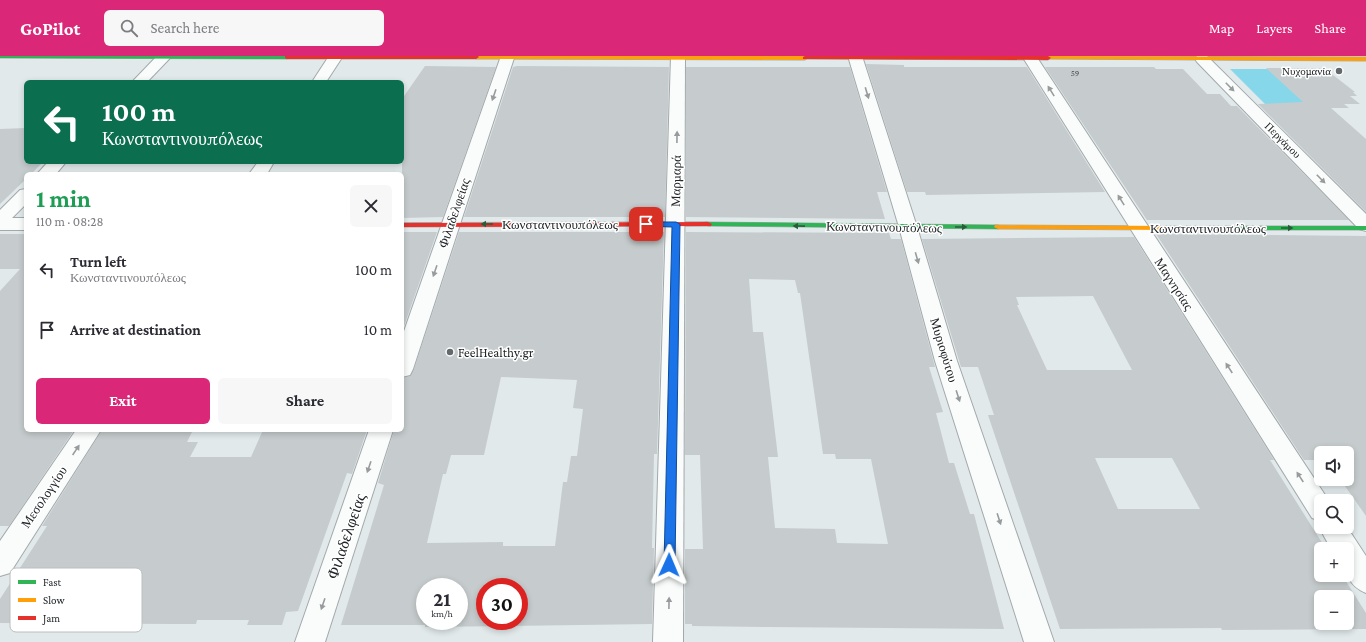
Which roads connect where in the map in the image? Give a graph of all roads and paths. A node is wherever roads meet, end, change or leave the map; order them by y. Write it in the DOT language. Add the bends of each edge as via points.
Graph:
graph roads {
  1 [pos="0,56"];
  2 [pos="165,56"];
  3 [pos="336,56"];
  4 [pos="541,57"];
  5 [pos="678,57"];
  6 [pos="855,57"];
  7 [pos="1030,57"];
  8 [pos="1201,57"];
  9 [pos="507,58"];
  10 [pos="1366,59"];
  11 [pos="141,80"];
  12 [pos="320,80"];
  13 [pos="56,164"];
  14 [pos="48,172"];
  15 [pos="24,196"];
  16 [pos="0,220"];
  17 [pos="0,224"];
  18 [pos="24,224"];
  19 [pos="450,224"];
  20 [pos="676,224"];
  21 [pos="404,225"];
  22 [pos="1366,226"];
  23 [pos="908,227"];
  24 [pos="1138,228"];
  25 [pos="404,363"];
  26 [pos="88,432"];
  27 [pos="380,432"];
  28 [pos="1314,499"];
  29 [pos="1354,561"];
  30 [pos="0,564"];
  31 [pos="1366,580"];
  32 [pos="310,642"];
  33 [pos="668,642"];
  34 [pos="1039,642"];
  1 -- 2 [label="street"];
  2 -- 3 [label="street"];
  2 -- 11 [label="street"];
  3 -- 9 [label="street"];
  3 -- 12 [label="street"];
  4 -- 5 [label="street"];
  4 -- 9 [label="street"];
  5 -- 6 [label="street"];
  20 -- 5 [label="street, Μαρμαρά, one-way"];
  6 -- 7 [label="street"];
  6 -- 23 [label="street, Μυριοφύτου, one-way"];
  7 -- 8 [label="street"];
  24 -- 7 [label="street, Μαγνησίας, one-way"];
  8 -- 10 [label="street"];
  8 -- 22 [label="street, Περγάμου, one-way"];
  9 -- 19 [label="street, Φιλαδελφείας, one-way"];
  13 -- 14 [label="street"];
  15 -- 16 [label="street"];
  17 -- 18 [label="street"];
  20 -- 19 [label="street, Κωνσταντινουπόλεως, one-way"];
  19 -- 21 [label="street, Κωνσταντινουπόλεως"];
  19 -- 25 [label="street, Φιλαδελφείας, one-way"];
  23 -- 20 [label="street, Κωνσταντινουπόλεως, one-way"];
  33 -- 20 [label="street, Μαρμαρά, one-way"];
  24 -- 22 [label="street, Κωνσταντινουπόλεως, one-way"];
  23 -- 24 [label="street, Κωνσταντινουπόλεως, one-way"];
  23 -- 34 [label="street, Μυριοφύτου, one-way" via="946,361"];
  28 -- 24 [label="street, Μαγνησίας, one-way"];
  30 -- 26 [label="street, Μεσολογγίου, one-way"];
  27 -- 32 [label="street, Φιλαδελφείας, one-way"];
  29 -- 31 [label="street"];
}
